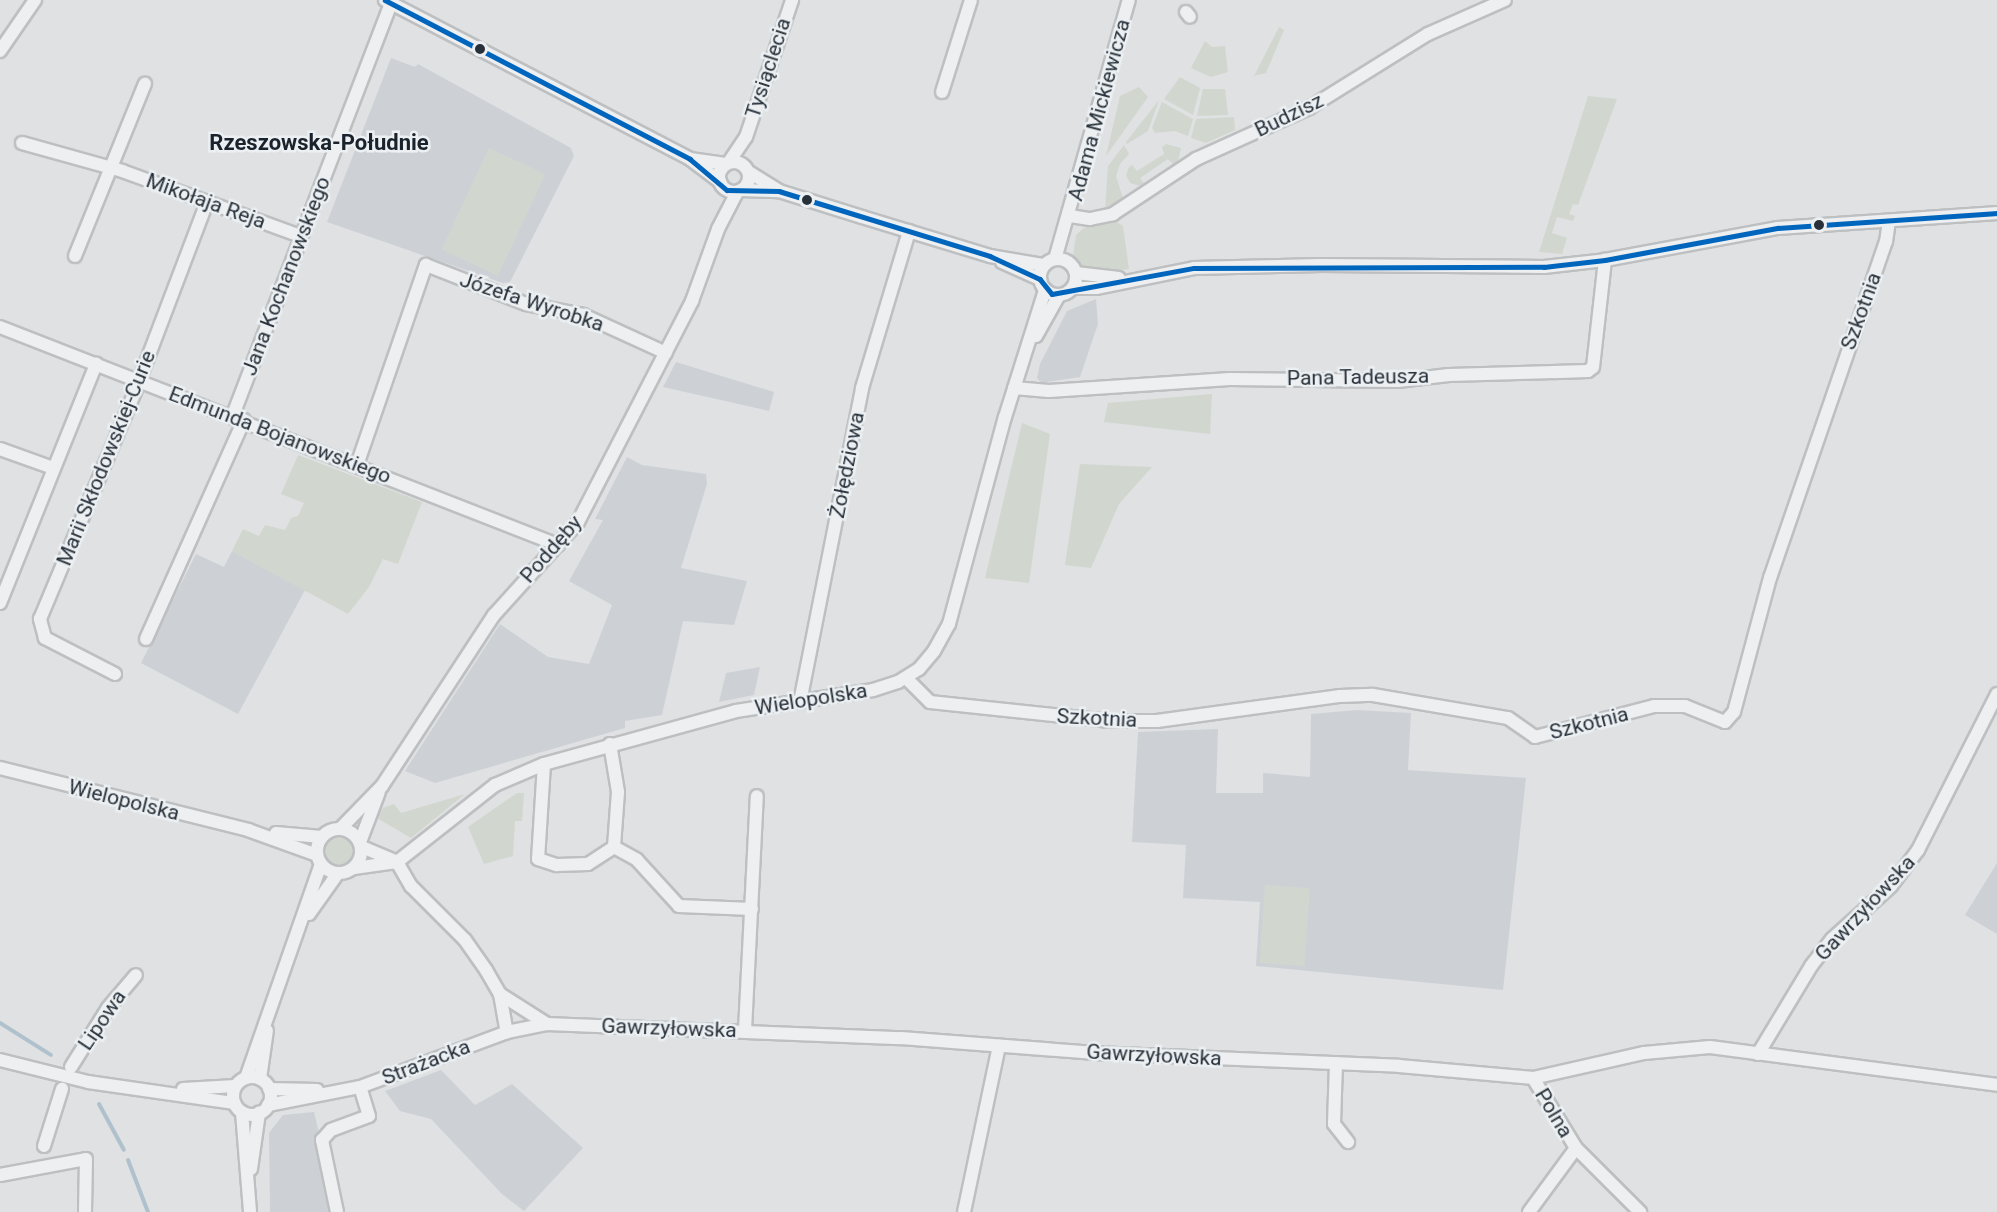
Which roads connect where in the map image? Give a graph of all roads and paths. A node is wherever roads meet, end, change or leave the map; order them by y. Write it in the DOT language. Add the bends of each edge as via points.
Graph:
graph roads {
  1 [pos="34,0"];
  2 [pos="792,0"];
  3 [pos="971,0"];
  4 [pos="1129,0"];
  5 [pos="1505,0"];
  6 [pos="388,2"];
  7 [pos="0,51"];
  8 [pos="145,84"];
  9 [pos="942,92"];
  10 [pos="746,137"];
  11 [pos="22,143"];
  12 [pos="690,159"];
  13 [pos="728,163"];
  14 [pos="110,169"];
  15 [pos="748,170"];
  16 [pos="722,185"];
  17 [pos="739,191"];
  18 [pos="779,191"];
  19 [pos="207,202"];
  20 [pos="1997,213"];
  21 [pos="1069,218"];
  22 [pos="1889,221"];
  23 [pos="718,229"];
  24 [pos="909,231"];
  25 [pos="301,236"];
  26 [pos="75,256"];
  27 [pos="990,256"];
  28 [pos="1605,260"];
  29 [pos="1055,261"];
  30 [pos="1076,273"];
  31 [pos="1129,279"];
  32 [pos="1042,285"];
  33 [pos="1073,288"];
  34 [pos="1059,295"];
  35 [pos="0,327"];
  36 [pos="1028,350"];
  37 [pos="666,353"];
  38 [pos="96,364"];
  39 [pos="139,380"];
  40 [pos="1014,388"];
  41 [pos="239,417"];
  42 [pos="0,449"];
  43 [pos="357,465"];
  44 [pos="53,468"];
  45 [pos="558,545"];
  46 [pos="0,603"];
  47 [pos="146,639"];
  48 [pos="115,674"];
  49 [pos="906,678"];
  50 [pos="1997,694"];
  51 [pos="800,702"];
  52 [pos="610,744"];
  53 [pos="544,764"];
  54 [pos="0,768"];
  55 [pos="382,786"];
  56 [pos="757,796"];
  57 [pos="340,829"];
  58 [pos="248,830"];
  59 [pos="322,837"];
  60 [pos="361,844"];
  61 [pos="614,847"];
  62 [pos="319,859"];
  63 [pos="397,862"];
  64 [pos="354,868"];
  65 [pos="338,873"];
  66 [pos="752,909"];
  67 [pos="304,920"];
  68 [pos="136,975"];
  69 [pos="276,987"];
  70 [pos="500,994"];
  71 [pos="547,1024"];
  72 [pos="745,1030"];
  73 [pos="507,1032"];
  74 [pos="999,1046"];
  75 [pos="1758,1054"];
  76 [pos="0,1060"];
  77 [pos="1336,1063"];
  78 [pos="71,1067"];
  79 [pos="246,1078"];
  80 [pos="1533,1078"];
  81 [pos="260,1079"];
  82 [pos="1997,1085"];
  83 [pos="235,1086"];
  84 [pos="360,1088"];
  85 [pos="62,1089"];
  86 [pos="136,1089"];
  87 [pos="269,1089"];
  88 [pos="345,1090"];
  89 [pos="238,1107"];
  90 [pos="263,1109"];
  91 [pos="1348,1142"];
  92 [pos="44,1146"];
  93 [pos="1576,1148"];
  94 [pos="0,1175"];
  95 [pos="249,1194"];
  96 [pos="85,1212"];
  97 [pos="250,1212"];
  98 [pos="337,1212"];
  99 [pos="964,1212"];
  100 [pos="1529,1212"];
  101 [pos="1640,1212"];
  1 -- 7 [label="street"];
  2 -- 10 [label="street, Tysiąclecia"];
  3 -- 9 [label="street"];
  4 -- 21 [label="street, Adama Mickiewicza"];
  5 -- 21 [label="street, Budzisz" via="1428,34 1309,108 1188,164 1113,214"];
  6 -- 12 [label="street"];
  6 -- 25 [label="street, Jana Kochanowskiego"];
  8 -- 14 [label="street"];
  10 -- 13 [label="street, Tysiąclecia"];
  10 -- 15 [label="street, Tysiąclecia"];
  11 -- 14 [label="street, Mikołaja Reja"];
  12 -- 13 [label="street"];
  12 -- 16 [label="street"];
  13 -- 15 [label="street" via="740,162"];
  13 -- 16 [label="street" via="720,172"];
  14 -- 19 [label="street, Mikołaja Reja"];
  14 -- 26 [label="street"];
  15 -- 17 [label="street" via="749,181"];
  15 -- 18 [label="street"];
  16 -- 17 [label="street"];
  16 -- 23 [label="street, Poddęby"];
  17 -- 18 [label="street"];
  17 -- 23 [label="street, Poddęby"];
  18 -- 24 [label="street"];
  19 -- 25 [label="street, Mikołaja Reja"];
  19 -- 39 [label="street, Marii Skłodowskiej-Curie"];
  20 -- 22 [label="street"];
  21 -- 29 [label="street, Adama Mickiewicza"];
  22 -- 28 [label="street" via="1778,228"];
  22 -- 49 [label="street, Szkotnia" via="1886,242 1770,579 1734,712 1725,722 1685,706 1662,705 1535,736 1508,718 1373,695 1157,721 1110,721 930,702"];
  23 -- 37 [label="street, Poddęby" via="692,302"];
  24 -- 27 [label="street"];
  24 -- 51 [label="street, Żołędziowa" via="862,388"];
  25 -- 41 [label="street, Jana Kochanowskiego"];
  27 -- 29 [label="street"];
  27 -- 32 [label="street"];
  28 -- 31 [label="street" via="1544,267 1194,268"];
  28 -- 40 [label="street, Pana Tadeusza" via="1593,367 1571,372 1449,375 1398,381 1230,379 1049,391"];
  29 -- 30 [label="street"];
  29 -- 32 [label="street, Adama Mickiewicza"];
  30 -- 31 [label="street"];
  30 -- 33 [label="street"];
  31 -- 33 [label="street" via="1096,288"];
  32 -- 34 [label="street"];
  32 -- 36 [label="street, Wielopolska"];
  33 -- 34 [label="street"];
  34 -- 36 [label="street, Wielopolska"];
  35 -- 38 [label="street, Edmunda Bojanowskiego"];
  36 -- 40 [label="street, Wielopolska"];
  37 -- 43 [label="street, Józefa Wyrobka" via="583,315 504,297 426,265"];
  37 -- 45 [label="street, Poddęby" via="578,522"];
  38 -- 39 [label="street, Edmunda Bojanowskiego"];
  38 -- 44 [label="street"];
  39 -- 41 [label="street, Edmunda Bojanowskiego"];
  39 -- 48 [label="street, Marii Skłodowskiej-Curie" via="40,619 45,638"];
  40 -- 49 [label="street, Wielopolska" via="949,624 930,656"];
  41 -- 43 [label="street, Edmunda Bojanowskiego"];
  41 -- 47 [label="street, Jana Kochanowskiego"];
  42 -- 44 [label="street"];
  43 -- 45 [label="street, Edmunda Bojanowskiego"];
  44 -- 46 [label="street"];
  45 -- 55 [label="street, Poddęby" via="494,615"];
  49 -- 51 [label="street, Wielopolska" via="873,690"];
  50 -- 75 [label="street, Gawrzyłowska" via="1918,850 1891,886 1832,939"];
  51 -- 52 [label="street, Wielopolska" via="736,711"];
  52 -- 53 [label="street, Wielopolska"];
  52 -- 61 [label="street" via="618,792"];
  53 -- 61 [label="street" via="538,859 556,865 588,864"];
  53 -- 63 [label="street, Wielopolska" via="495,785"];
  54 -- 58 [label="street, Wielopolska"];
  55 -- 57 [label="street, Poddęby"];
  55 -- 60 [label="street, Poddęby"];
  56 -- 66 [label="street"];
  57 -- 59 [label="street"];
  57 -- 60 [label="street" via="352,832"];
  58 -- 59 [label="street, Wielopolska"];
  58 -- 62 [label="street, Wielopolska"];
  59 -- 62 [label="street"];
  60 -- 63 [label="street"];
  60 -- 64 [label="street"];
  61 -- 66 [label="street" via="638,860 679,906"];
  62 -- 65 [label="street"];
  62 -- 67 [label="street"];
  63 -- 64 [label="street"];
  63 -- 70 [label="street" via="411,886 465,940"];
  64 -- 65 [label="street"];
  65 -- 67 [label="street"];
  66 -- 72 [label="street"];
  67 -- 69 [label="street"];
  68 -- 78 [label="street, Lipowa" via="108,1008"];
  69 -- 79 [label="street"];
  69 -- 81 [label="street"];
  70 -- 71 [label="street"];
  70 -- 73 [label="street"];
  71 -- 72 [label="street, Gawrzyłowska"];
  71 -- 73 [label="street, Gawrzyłowska"];
  72 -- 74 [label="street, Gawrzyłowska"];
  73 -- 84 [label="street, Strażacka"];
  74 -- 77 [label="street, Gawrzyłowska"];
  74 -- 99 [label="street"];
  75 -- 80 [label="street, Gawrzyłowska" via="1710,1047 1675,1048"];
  75 -- 82 [label="street, Gawrzyłowska"];
  76 -- 86 [label="street"];
  77 -- 80 [label="street, Gawrzyłowska"];
  77 -- 91 [label="street" via="1334,1124"];
  79 -- 81 [label="street"];
  79 -- 83 [label="street"];
  80 -- 93 [label="street, Polna"];
  81 -- 87 [label="street"];
  83 -- 86 [label="street"];
  83 -- 89 [label="street"];
  84 -- 88 [label="street, Strażacka"];
  84 -- 98 [label="street" via="369,1116 331,1130 322,1140"];
  85 -- 92 [label="street"];
  86 -- 89 [label="street"];
  87 -- 88 [label="street, Strażacka"];
  87 -- 90 [label="street"];
  88 -- 90 [label="street, Strażacka"];
  89 -- 90 [label="street"];
  89 -- 95 [label="street"];
  90 -- 95 [label="street"];
  93 -- 100 [label="street, Polna"];
  93 -- 101 [label="street, Polna"];
  94 -- 96 [label="street" via="86,1159"];
  95 -- 97 [label="street"];
}
